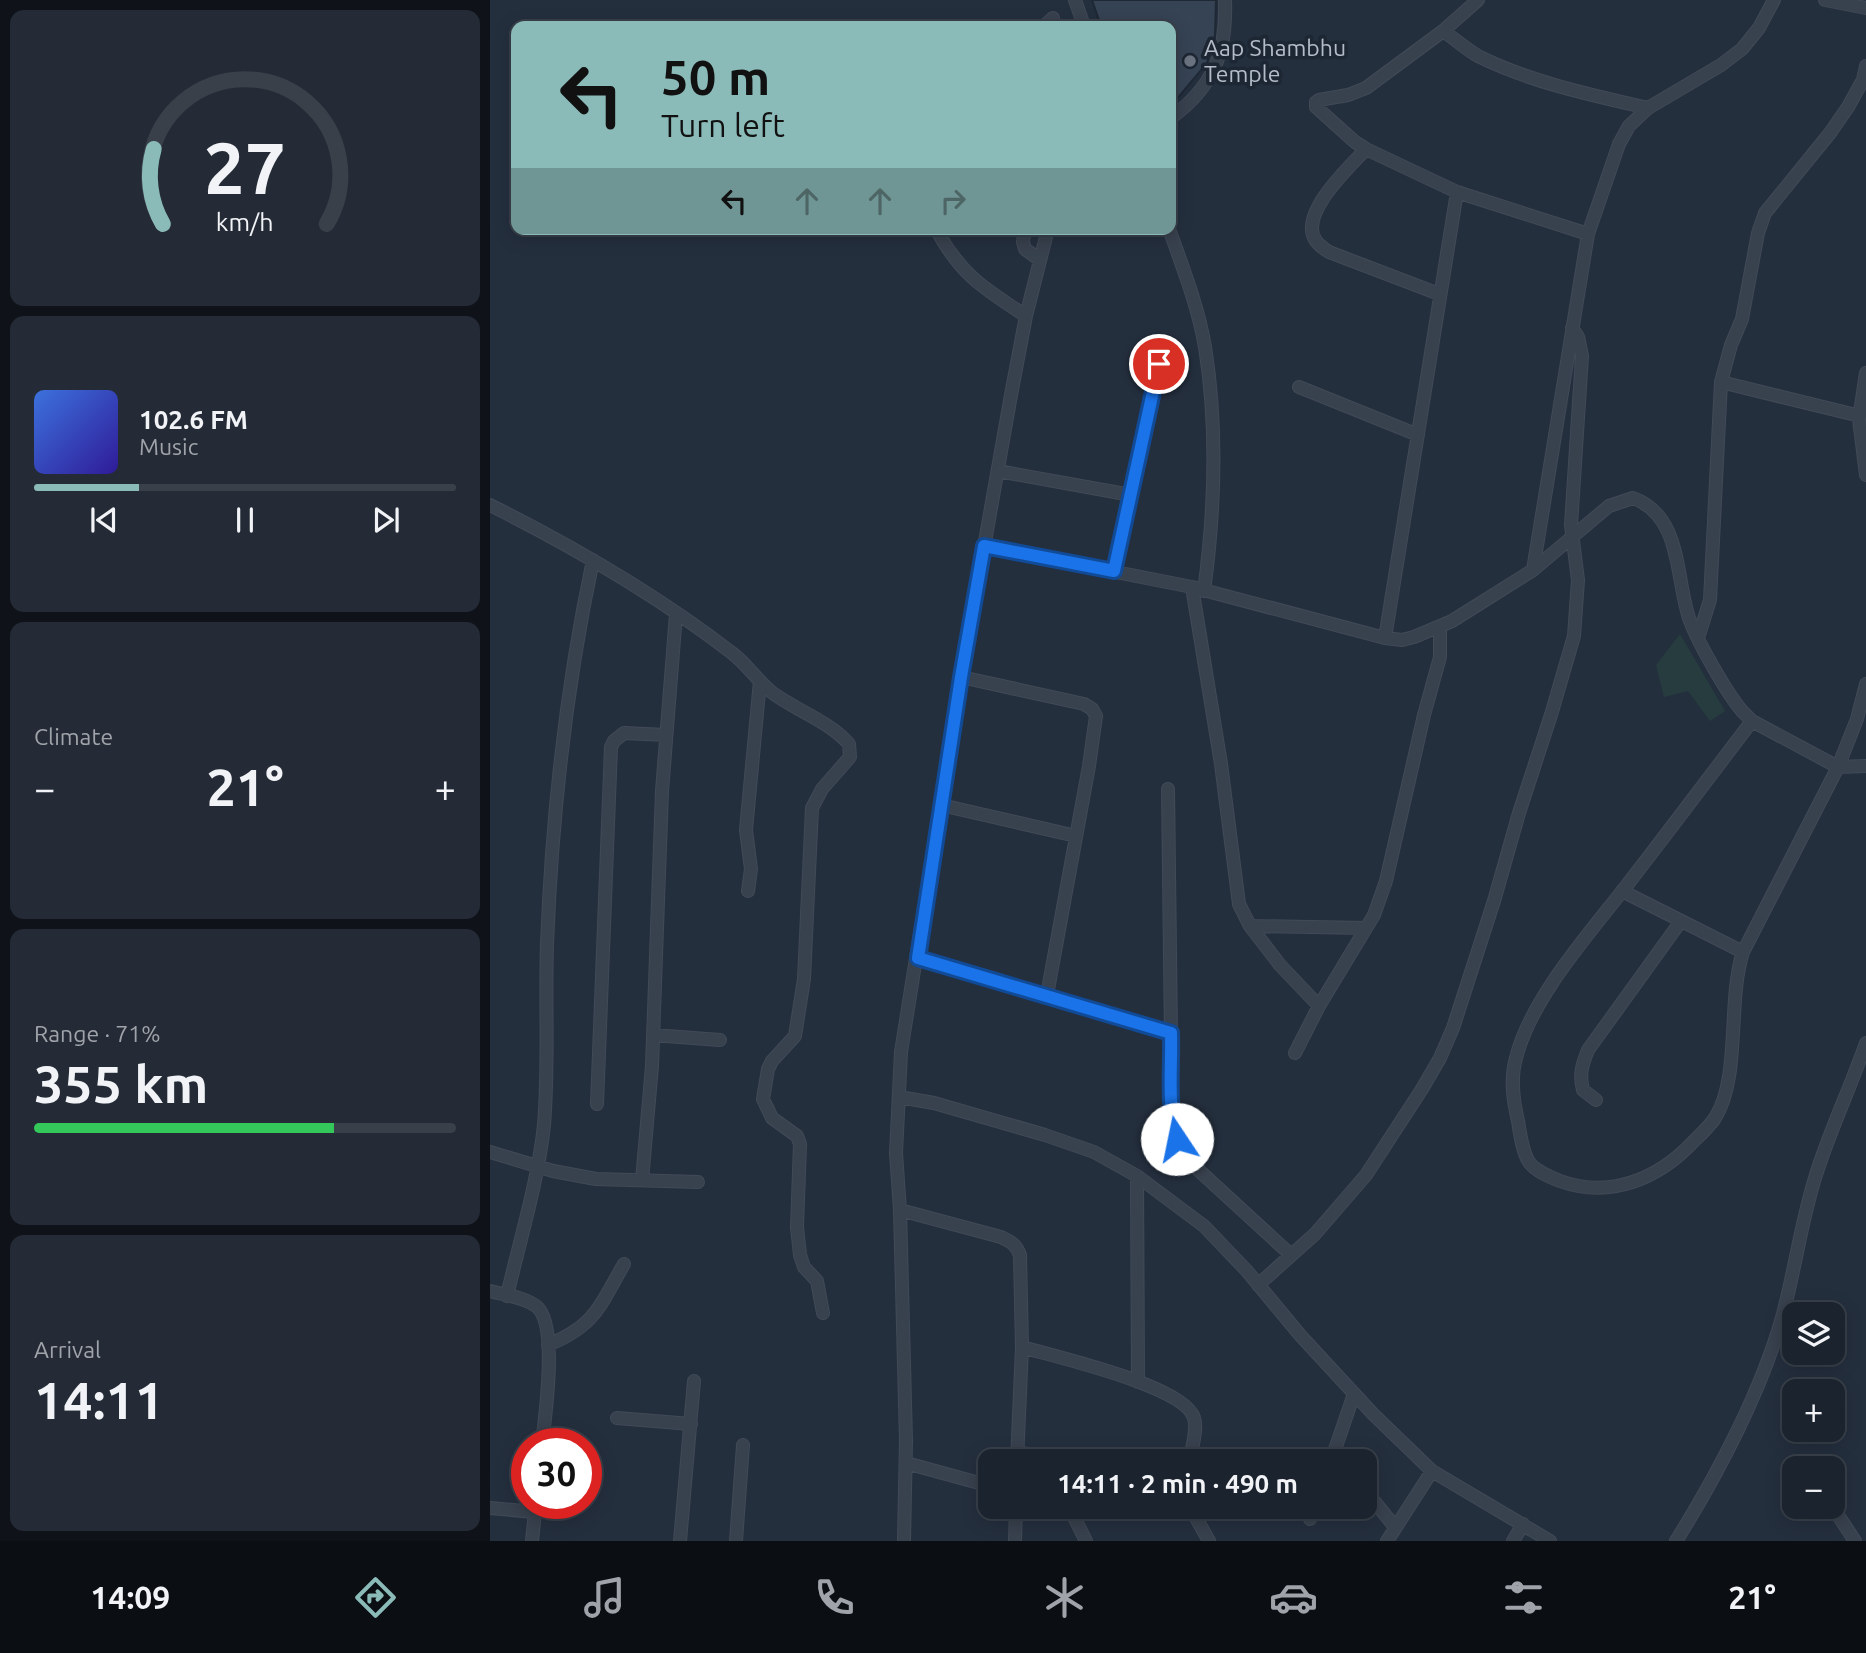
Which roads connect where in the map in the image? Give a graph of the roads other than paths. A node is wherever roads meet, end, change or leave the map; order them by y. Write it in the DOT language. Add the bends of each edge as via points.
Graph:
graph roads {
  1 [pos="1075,0"];
  2 [pos="1225,0"];
  3 [pos="1478,0"];
  4 [pos="1774,0"];
  5 [pos="1825,0"];
  6 [pos="1846,2"];
  7 [pos="1866,8"];
  8 [pos="1082,21"];
  9 [pos="1443,31"];
  10 [pos="1866,66"];
  11 [pos="1648,108"];
  12 [pos="1176,113"];
  13 [pos="1366,149"];
  14 [pos="1457,192"];
  15 [pos="1588,234"];
  16 [pos="939,235"];
  17 [pos="1024,235"];
  18 [pos="1046,235"];
  19 [pos="1171,235"];
  20 [pos="1040,260"];
  21 [pos="1439,293"];
  22 [pos="1026,316"];
  23 [pos="1572,328"];
  24 [pos="1159,364"];
  25 [pos="1866,373"];
  26 [pos="1720,382"];
  27 [pos="1299,387"];
  28 [pos="1860,416"];
  29 [pos="1418,435"];
  30 [pos="998,471"];
  31 [pos="1866,475"];
  32 [pos="1131,495"];
  33 [pos="490,505"];
  34 [pos="1573,538"];
  35 [pos="984,546"];
  36 [pos="593,561"];
  37 [pos="1533,570"];
  38 [pos="1114,571"];
  39 [pos="1198,589"];
  40 [pos="676,614"];
  41 [pos="1440,627"];
  42 [pos="1385,638"];
  43 [pos="1698,638"];
  44 [pos="961,677"];
  45 [pos="760,681"];
  46 [pos="1866,684"];
  47 [pos="1752,721"];
  48 [pos="666,735"];
  49 [pos="1866,766"];
  50 [pos="1838,767"];
  51 [pos="1168,789"];
  52 [pos="941,806"];
  53 [pos="1076,836"];
  54 [pos="748,891"];
  55 [pos="1622,891"];
  56 [pos="1681,921"];
  57 [pos="1250,926"];
  58 [pos="1366,928"];
  59 [pos="1743,953"];
  60 [pos="918,958"];
  61 [pos="1047,995"];
  62 [pos="1319,1006"];
  63 [pos="1171,1033"];
  64 [pos="653,1035"];
  65 [pos="720,1040"];
  66 [pos="1866,1043"];
  67 [pos="1295,1053"];
  68 [pos="899,1097"];
  69 [pos="1596,1100"];
  70 [pos="597,1104"];
  71 [pos="490,1152"];
  72 [pos="538,1167"];
  73 [pos="1137,1176"];
  74 [pos="642,1180"];
  75 [pos="698,1182"];
  76 [pos="900,1210"];
  77 [pos="1291,1255"];
  78 [pos="624,1264"];
  79 [pos="1258,1285"];
  80 [pos="490,1291"];
  81 [pos="507,1296"];
  82 [pos="823,1312"];
  83 [pos="548,1345"];
  84 [pos="1022,1347"];
  85 [pos="694,1381"];
  86 [pos="1138,1381"];
  87 [pos="1354,1394"];
  88 [pos="617,1418"];
  89 [pos="691,1424"];
  90 [pos="544,1428"];
  91 [pos="743,1445"];
  92 [pos="1017,1449"];
  93 [pos="1192,1449"];
  94 [pos="1339,1449"];
  95 [pos="906,1463"];
  96 [pos="1432,1471"];
  97 [pos="978,1483"];
  98 [pos="1377,1505"];
  99 [pos="490,1508"];
  100 [pos="511,1508"];
  101 [pos="535,1519"];
  102 [pos="1015,1519"];
  103 [pos="1075,1519"];
  104 [pos="1197,1519"];
  105 [pos="1841,1519"];
  106 [pos="1523,1524"];
  107 [pos="1395,1527"];
  108 [pos="532,1541"];
  109 [pos="680,1541"];
  110 [pos="736,1541"];
  111 [pos="904,1541"];
  112 [pos="1014,1541"];
  113 [pos="1086,1541"];
  114 [pos="1209,1541"];
  115 [pos="1387,1541"];
  116 [pos="1513,1541"];
  117 [pos="1550,1541"];
  118 [pos="1676,1541"];
  119 [pos="1855,1541"];
  1 -- 8 [label="street"];
  2 -- 12 [label="street" via="1220,57 1208,80"];
  3 -- 9 [label="street"];
  4 -- 11 [label="street" via="1742,49"];
  5 -- 6 [label="street"];
  6 -- 7 [label="street"];
  9 -- 11 [label="street" via="1503,66"];
  9 -- 13 [label="street" via="1366,88 1316,102 1320,112"];
  10 -- 26 [label="street" via="1858,91 1840,120 1765,213 1742,318"];
  11 -- 15 [label="street" via="1629,126 1619,144"];
  13 -- 14 [label="street"];
  13 -- 21 [label="street" via="1325,193 1314,218 1316,242 1329,252"];
  14 -- 15 [label="street"];
  14 -- 21 [label="street"];
  15 -- 23 [label="street"];
  16 -- 22 [label="street" via="966,274"];
  17 -- 20 [label="street" via="1025,249"];
  18 -- 20 [label="street"];
  19 -- 39 [label="street" via="1193,296 1211,398 1211,538"];
  20 -- 22 [label="street"];
  21 -- 29 [label="street"];
  22 -- 30 [label="street"];
  23 -- 34 [label="street" via="1583,356"];
  23 -- 37 [label="street"];
  24 -- 32 [label="street"];
  25 -- 28 [label="street"];
  26 -- 28 [label="street"];
  26 -- 43 [label="street" via="1710,600"];
  27 -- 29 [label="street"];
  28 -- 31 [label="street"];
  29 -- 42 [label="street"];
  30 -- 32 [label="street"];
  30 -- 35 [label="street"];
  32 -- 38 [label="street"];
  33 -- 36 [label="street"];
  34 -- 37 [label="street"];
  34 -- 43 [label="street" via="1621,500 1633,498 1651,508 1670,534 1687,611"];
  34 -- 77 [label="street" via="1577,614 1569,657 1453,1028 1422,1089 1366,1175"];
  35 -- 38 [label="street"];
  35 -- 44 [label="street"];
  36 -- 40 [label="street"];
  36 -- 72 [label="street" via="557,784 547,944 544,1124"];
  37 -- 41 [label="street"];
  38 -- 39 [label="street"];
  39 -- 42 [label="street"];
  39 -- 57 [label="street" via="1239,904"];
  40 -- 45 [label="street" via="734,654"];
  40 -- 48 [label="street"];
  41 -- 42 [label="street" via="1402,640"];
  41 -- 58 [label="street" via="1440,657 1386,881"];
  43 -- 47 [label="street" via="1736,704"];
  44 -- 52 [label="street"];
  44 -- 53 [label="street" via="1092,709 1095,724"];
  45 -- 54 [label="street" via="746,830 751,869"];
  45 -- 82 [label="street" via="844,738 851,750 812,808 804,979 795,1035 772,1061 763,1099 772,1118 797,1136 800,1144 800,1255 817,1281"];
  46 -- 50 [label="street"];
  47 -- 50 [label="street"];
  47 -- 55 [label="street"];
  48 -- 64 [label="street"];
  48 -- 70 [label="street" via="624,733 611,747"];
  49 -- 50 [label="street"];
  50 -- 59 [label="street"];
  51 -- 63 [label="street"];
  52 -- 53 [label="street"];
  52 -- 60 [label="street"];
  53 -- 61 [label="street"];
  55 -- 56 [label="street"];
  55 -- 59 [label="street" via="1536,1009 1519,1047 1513,1097 1524,1148 1538,1170 1593,1189 1632,1184 1674,1159 1703,1132 1723,1101 1731,1063 1737,971"];
  56 -- 59 [label="street"];
  56 -- 69 [label="street" via="1588,1050 1580,1079 1583,1090"];
  57 -- 58 [label="street"];
  57 -- 62 [label="street"];
  58 -- 62 [label="street"];
  60 -- 61 [label="street"];
  60 -- 68 [label="street" via="901,1052"];
  61 -- 63 [label="street"];
  62 -- 67 [label="street"];
  63 -- 77 [label="street" via="1172,1120 1184,1152 1218,1190"];
  64 -- 65 [label="street"];
  64 -- 74 [label="street"];
  66 -- 118 [label="street" via="1814,1181 1783,1315 1762,1374 1696,1510"];
  68 -- 73 [label="street" via="934,1102 1045,1135 1094,1152"];
  68 -- 76 [label="street"];
  71 -- 72 [label="street"];
  72 -- 74 [label="street" via="596,1178"];
  72 -- 81 [label="street"];
  73 -- 79 [label="street" via="1188,1212"];
  73 -- 86 [label="street"];
  74 -- 75 [label="street"];
  76 -- 84 [label="street" via="1013,1242 1020,1255"];
  76 -- 95 [label="street"];
  77 -- 79 [label="street"];
  78 -- 83 [label="street" via="587,1323"];
  79 -- 87 [label="street"];
  80 -- 81 [label="street"];
  81 -- 83 [label="street" via="541,1312"];
  83 -- 90 [label="street"];
  84 -- 86 [label="street"];
  84 -- 92 [label="street"];
  85 -- 89 [label="street"];
  86 -- 93 [label="street" via="1184,1403 1194,1416"];
  87 -- 94 [label="street"];
  87 -- 96 [label="street"];
  88 -- 89 [label="street"];
  89 -- 109 [label="street"];
  91 -- 110 [label="street"];
  95 -- 97 [label="street"];
  95 -- 111 [label="street"];
  96 -- 106 [label="street"];
  96 -- 107 [label="street"];
  98 -- 107 [label="street"];
  99 -- 100 [label="street"];
  101 -- 108 [label="street"];
  102 -- 112 [label="street"];
  103 -- 113 [label="street"];
  104 -- 114 [label="street"];
  105 -- 119 [label="street"];
  106 -- 116 [label="street"];
  106 -- 117 [label="street"];
  107 -- 115 [label="street"];
}
